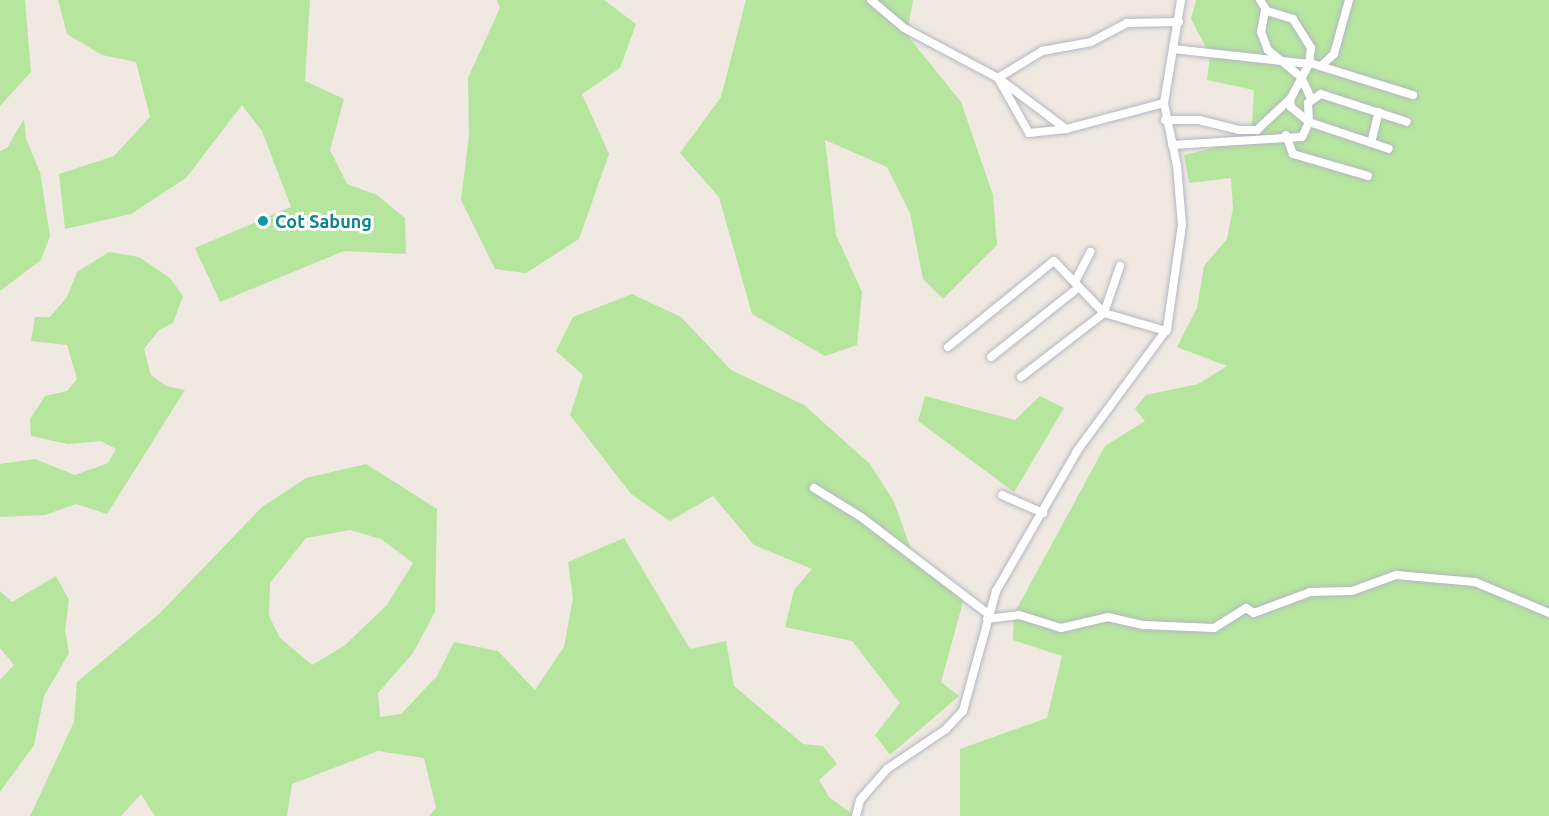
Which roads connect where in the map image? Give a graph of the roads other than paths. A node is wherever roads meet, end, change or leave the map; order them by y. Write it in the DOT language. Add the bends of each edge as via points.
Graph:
graph roads {
  1 [pos="871,0"];
  2 [pos="1181,0"];
  3 [pos="1260,0"];
  4 [pos="1349,0"];
  5 [pos="1265,9"];
  6 [pos="1179,22"];
  7 [pos="1173,49"];
  8 [pos="1275,58"];
  9 [pos="1310,63"];
  10 [pos="1321,66"];
  11 [pos="1301,77"];
  12 [pos="998,78"];
  13 [pos="1413,95"];
  14 [pos="1311,98"];
  15 [pos="1290,99"];
  16 [pos="1164,103"];
  17 [pos="1379,112"];
  18 [pos="1165,120"];
  19 [pos="1309,122"];
  20 [pos="1407,122"];
  21 [pos="1066,129"];
  22 [pos="1286,135"];
  23 [pos="1371,143"];
  24 [pos="1172,145"];
  25 [pos="1389,149"];
  26 [pos="1368,176"];
  27 [pos="1090,252"];
  28 [pos="1120,266"];
  29 [pos="1077,285"];
  30 [pos="1104,313"];
  31 [pos="1166,331"];
  32 [pos="948,347"];
  33 [pos="991,357"];
  34 [pos="1021,377"];
  35 [pos="814,488"];
  36 [pos="1002,495"];
  37 [pos="1043,513"];
  38 [pos="1549,613"];
  39 [pos="987,616"];
  40 [pos="856,816"];
  1 -- 12 [label="street" via="904,28"];
  2 -- 6 [label="street"];
  3 -- 5 [label="street"];
  4 -- 10 [label="street" via="1334,54"];
  5 -- 8 [label="street" via="1263,41"];
  5 -- 9 [label="street" via="1299,25 1311,48"];
  6 -- 7 [label="street"];
  6 -- 12 [label="street" via="1127,23 1091,42 1042,51"];
  7 -- 8 [label="street"];
  7 -- 16 [label="street"];
  8 -- 9 [label="street"];
  8 -- 11 [label="street"];
  9 -- 10 [label="street"];
  9 -- 11 [label="street"];
  10 -- 13 [label="street"];
  11 -- 14 [label="street"];
  11 -- 15 [label="street"];
  12 -- 21 [label="street"];
  12 -- 21 [label="street" via="1027,132"];
  14 -- 17 [label="street" via="1324,94"];
  14 -- 19 [label="street"];
  15 -- 18 [label="street" via="1257,130 1239,130 1199,120"];
  15 -- 19 [label="street" via="1291,107"];
  16 -- 18 [label="street"];
  16 -- 21 [label="street"];
  17 -- 20 [label="street"];
  17 -- 23 [label="street"];
  18 -- 24 [label="street"];
  19 -- 22 [label="street" via="1302,137"];
  19 -- 23 [label="street"];
  22 -- 24 [label="street"];
  22 -- 26 [label="street" via="1293,154"];
  23 -- 25 [label="street"];
  24 -- 31 [label="street" via="1181,250"];
  27 -- 29 [label="street"];
  28 -- 30 [label="street"];
  29 -- 30 [label="street"];
  29 -- 32 [label="street" via="1054,261"];
  29 -- 33 [label="street"];
  30 -- 31 [label="street"];
  30 -- 34 [label="street"];
  31 -- 37 [label="street" via="1089,432"];
  35 -- 39 [label="street" via="861,517"];
  36 -- 37 [label="street"];
  37 -- 39 [label="street"];
  38 -- 39 [label="street" via="1475,582 1396,575 1352,591 1310,592 1254,613 1246,608 1214,628 1143,625 1107,617 1061,628 1019,615"];
  39 -- 40 [label="street" via="963,711 946,729 886,769 860,800"];
}
